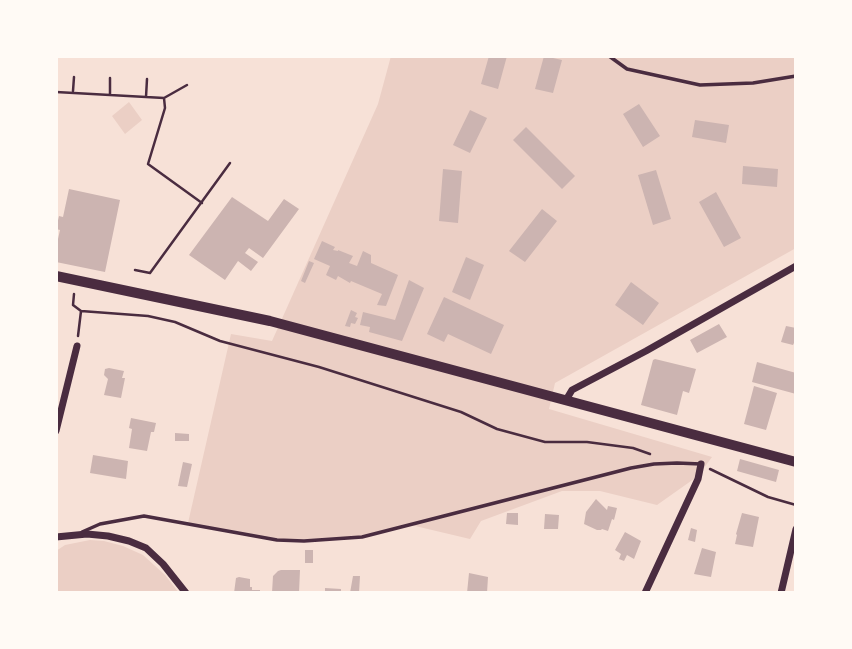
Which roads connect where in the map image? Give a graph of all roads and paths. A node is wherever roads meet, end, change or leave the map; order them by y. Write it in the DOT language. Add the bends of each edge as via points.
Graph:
graph roads {
  1 [pos="609,56"];
  2 [pos="796,76"];
  3 [pos="74,77"];
  4 [pos="110,78"];
  5 [pos="147,79"];
  6 [pos="187,85"];
  7 [pos="56,92"];
  8 [pos="73,93"];
  9 [pos="110,95"];
  10 [pos="146,97"];
  11 [pos="164,98"];
  12 [pos="230,163"];
  13 [pos="202,203"];
  14 [pos="796,266"];
  15 [pos="135,270"];
  16 [pos="56,276"];
  17 [pos="76,280"];
  18 [pos="81,311"];
  19 [pos="77,346"];
  20 [pos="566,400"];
  21 [pos="56,431"];
  22 [pos="655,455"];
  23 [pos="796,462"];
  24 [pos="701,464"];
  25 [pos="796,505"];
  26 [pos="796,529"];
  27 [pos="74,535"];
  28 [pos="56,537"];
  29 [pos="186,593"];
  30 [pos="645,593"];
  31 [pos="781,593"];
  1 -- 2 [label="lane" via="627,69 700,85"];
  3 -- 8 [label="path"];
  4 -- 9 [label="path"];
  5 -- 10 [label="path"];
  6 -- 11 [label="path"];
  7 -- 8 [label="path"];
  8 -- 9 [label="path"];
  9 -- 10 [label="path"];
  10 -- 11 [label="path"];
  11 -- 13 [label="path" via="148,163"];
  12 -- 13 [label="path"];
  13 -- 15 [label="path" via="150,273"];
  14 -- 20 [label="street" via="572,390"];
  16 -- 17 [label="main road"];
  17 -- 18 [label="path" via="73,304"];
  17 -- 20 [label="main road" via="270,321"];
  18 -- 19 [label="path"];
  18 -- 22 [label="path" via="174,322 220,341 319,367 545,442 587,442"];
  19 -- 21 [label="street"];
  20 -- 23 [label="main road"];
  24 -- 25 [label="path" via="768,497"];
  24 -- 27 [label="lane" via="631,468 362,537 277,540 144,516 100,524"];
  24 -- 30 [label="street"];
  26 -- 31 [label="street"];
  27 -- 28 [label="street"];
  27 -- 29 [label="street" via="108,536 146,548"];
}
